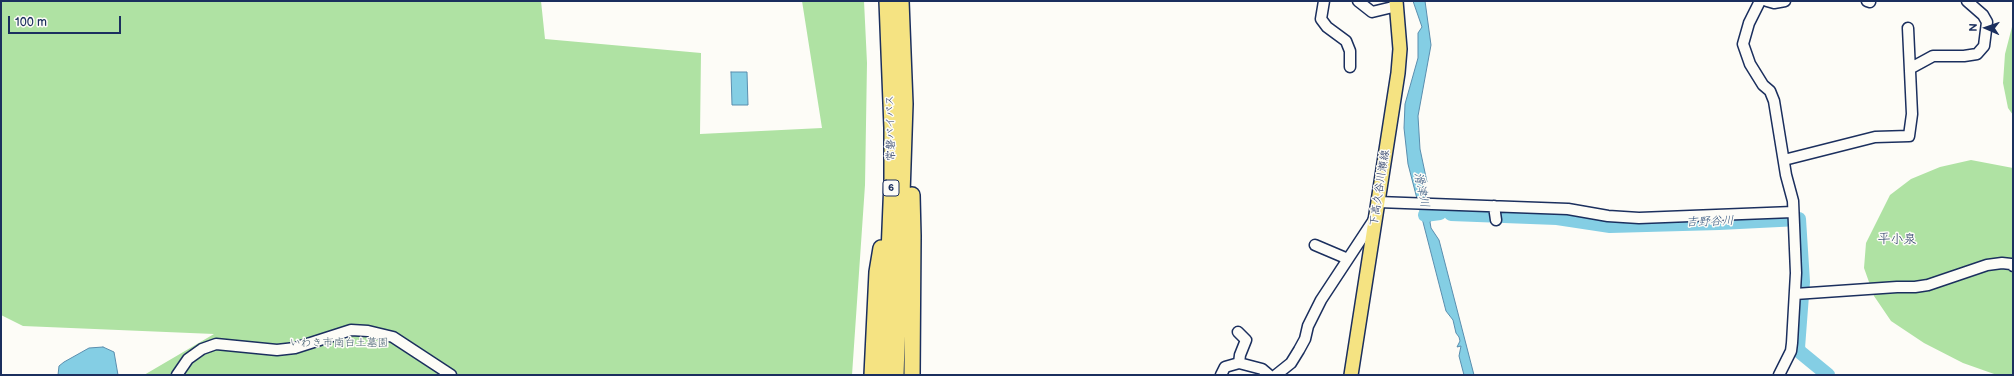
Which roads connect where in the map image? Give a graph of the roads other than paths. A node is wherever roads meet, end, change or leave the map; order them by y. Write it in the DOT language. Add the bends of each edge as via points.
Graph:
graph roads {
  1 [pos="887,1"];
  2 [pos="901,1"];
  3 [pos="1324,1"];
  4 [pos="1358,1"];
  5 [pos="1760,1"];
  6 [pos="1767,1"];
  7 [pos="1785,1"];
  8 [pos="1967,1"];
  9 [pos="1397,3"];
  10 [pos="1908,28"];
  11 [pos="1350,67"];
  12 [pos="1911,68"];
  13 [pos="905,104"];
  14 [pos="1784,160"];
  15 [pos="892,180"];
  16 [pos="1378,202"];
  17 [pos="1376,216"];
  18 [pos="1793,216"];
  19 [pos="1315,245"];
  20 [pos="1348,259"];
  21 [pos="2013,266"];
  22 [pos="1800,293"];
  23 [pos="1238,332"];
  24 [pos="1239,363"];
  25 [pos="1221,369"];
  26 [pos="177,375"];
  27 [pos="451,375"];
  28 [pos="872,375"];
  29 [pos="884,375"];
  30 [pos="896,375"];
  31 [pos="912,375"];
  32 [pos="1269,375"];
  33 [pos="1276,375"];
  34 [pos="1351,375"];
  35 [pos="1779,375"];
  1 -- 15 [label="highway, 常磐バイパス / 6"];
  2 -- 13 [label="highway, 常磐バイパス / 6"];
  3 -- 11 [label="street" via="1321,19 1327,27 1346,41 1350,52"];
  4 -- 9 [label="street" via="1372,12"];
  5 -- 14 [label="street" via="1749,23 1743,44 1750,64 1763,85 1770,91 1774,101"];
  6 -- 7 [label="street"];
  8 -- 12 [label="street" via="1984,15 1987,22 1984,46 1977,54 1933,56"];
  9 -- 16 [label="main road, 下高久谷川瀬線" via="1400,49 1398,73"];
  10 -- 12 [label="street"];
  12 -- 14 [label="street" via="1912,114 1909,136 1875,138"];
  13 -- 30 [label="highway, 常磐バイパス / 6"];
  13 -- 31 [label="highway" via="914,236"];
  14 -- 18 [label="street" via="1793,201"];
  15 -- 28 [label="highway" via="877,272"];
  15 -- 29 [label="highway, 常磐バイパス / 6"];
  16 -- 17 [label="main road, 下高久谷川瀬線"];
  16 -- 18 [label="street" via="1440,205 1495,214 1568,209 1639,218"];
  17 -- 20 [label="street"];
  17 -- 34 [label="main road, 下高久谷川瀬線"];
  18 -- 22 [label="street"];
  19 -- 20 [label="street"];
  20 -- 33 [label="street" via="1321,300 1300,350 1291,363"];
  21 -- 22 [label="street" via="2002,263 1987,265 1915,287"];
  22 -- 35 [label="street" via="1791,352"];
  23 -- 24 [label="street" via="1246,340"];
  24 -- 25 [label="street"];
  24 -- 32 [label="street" via="1262,369"];
  26 -- 27 [label="street" via="188,359 202,348 216,344 277,350 295,348 351,330 393,337"];
}
